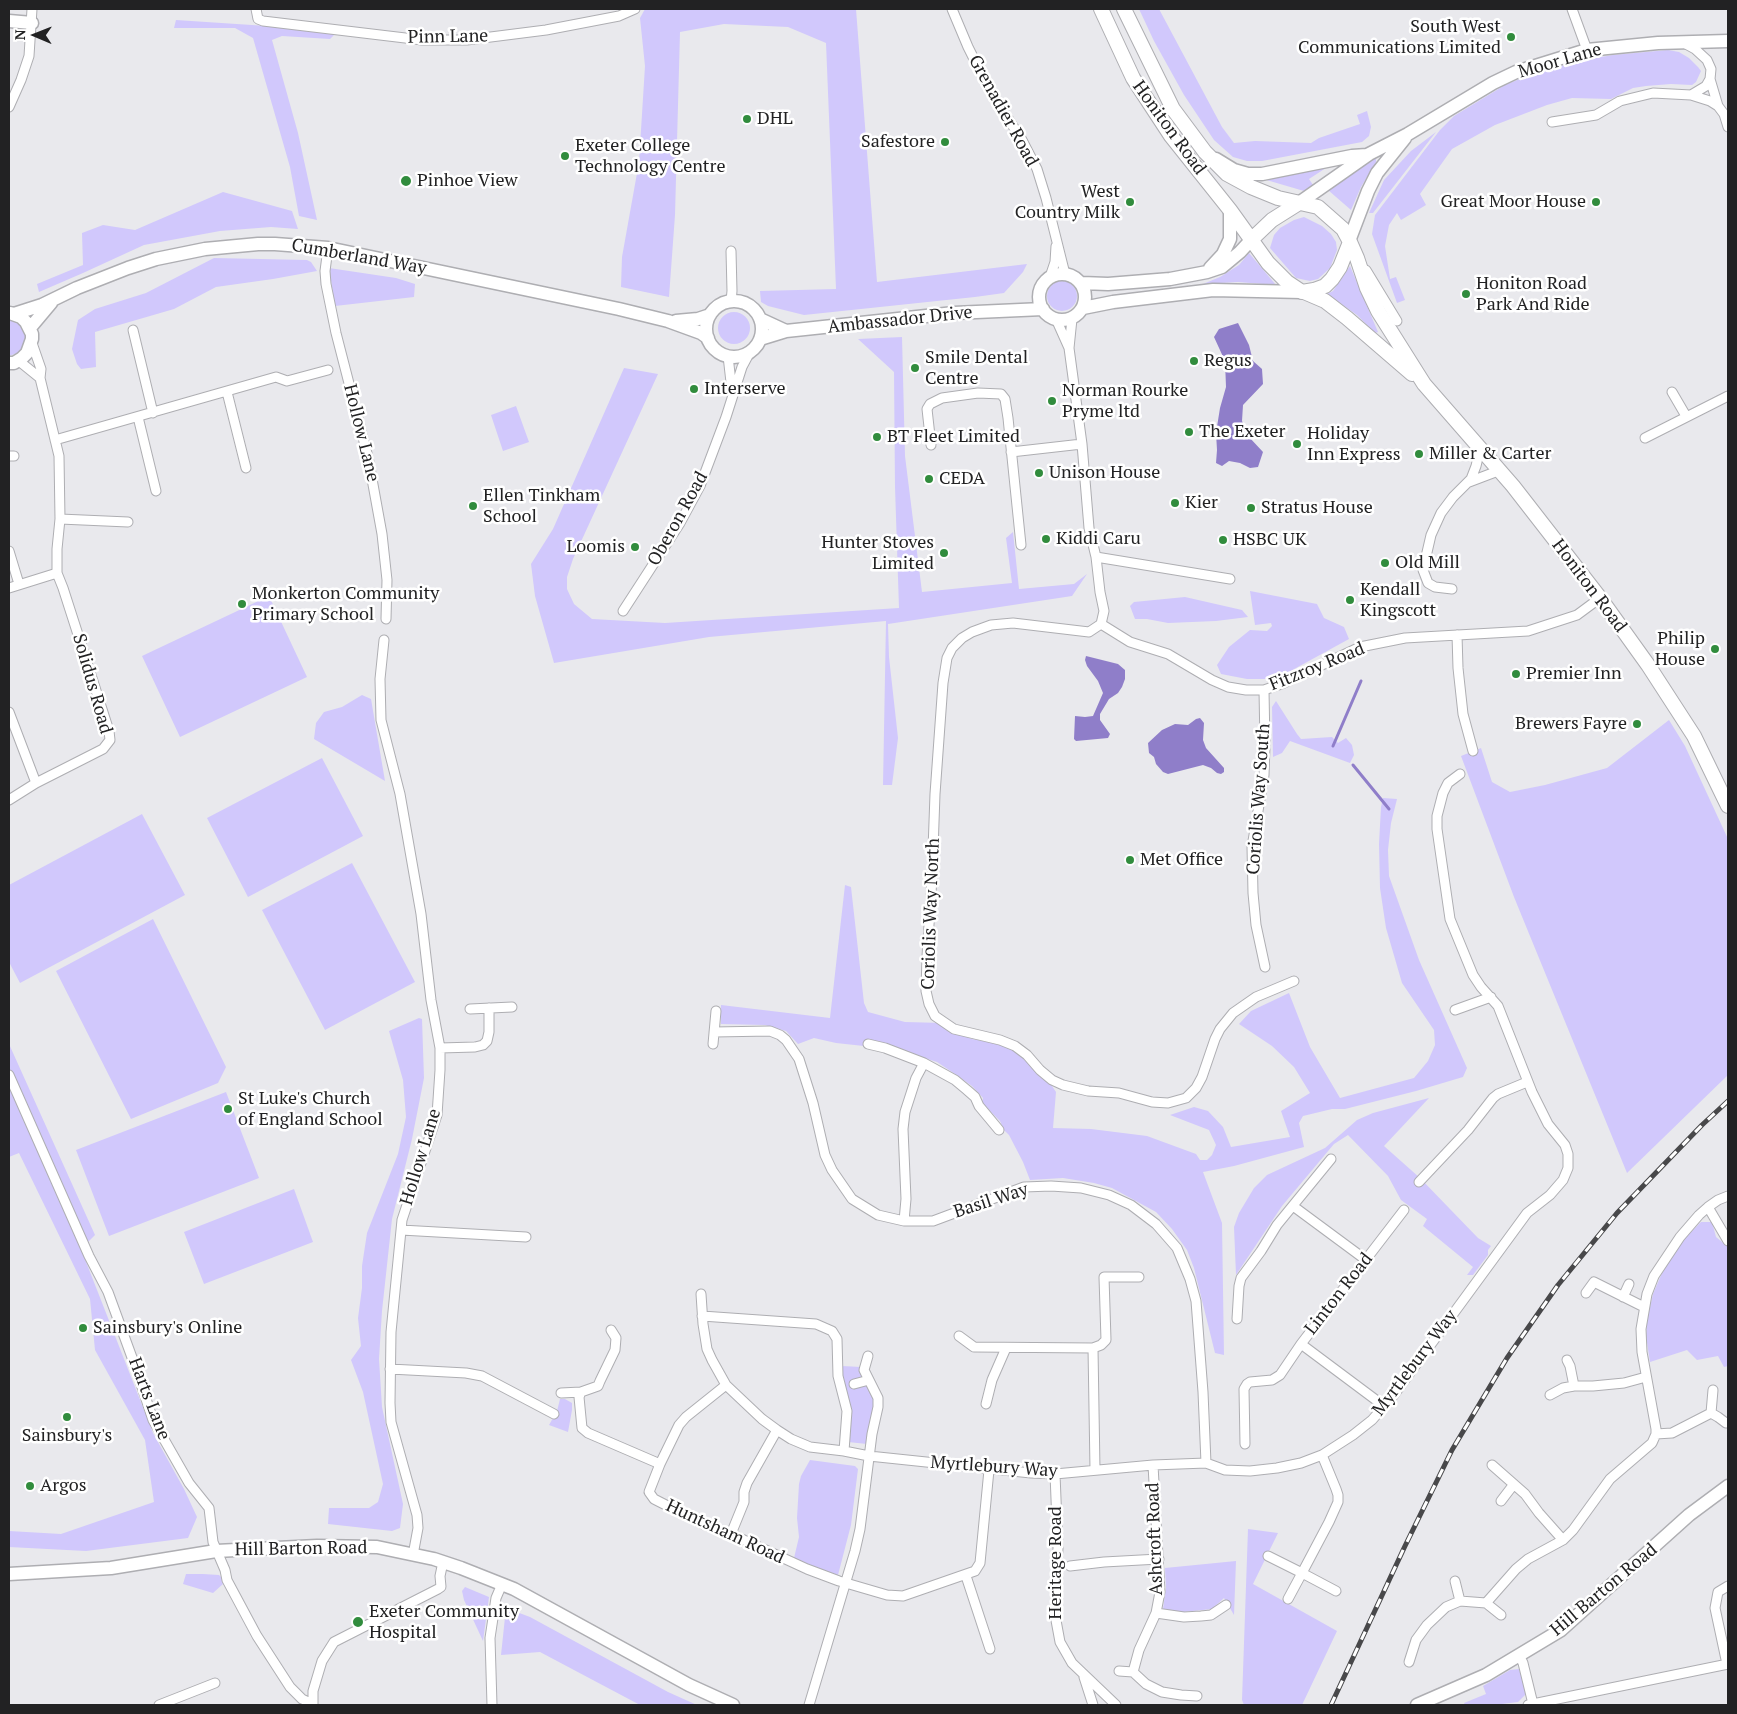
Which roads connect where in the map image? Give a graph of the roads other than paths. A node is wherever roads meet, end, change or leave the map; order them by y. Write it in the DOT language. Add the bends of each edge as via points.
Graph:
graph roads {
  1 [pos="32,9"];
  2 [pos="256,9"];
  3 [pos="635,9"];
  4 [pos="952,9"];
  5 [pos="1101,9"];
  6 [pos="1124,9"];
  7 [pos="1572,9"];
  8 [pos="9,21"];
  9 [pos="32,23"];
  10 [pos="1728,41"];
  11 [pos="1684,43"];
  12 [pos="1587,50"];
  13 [pos="1710,79"];
  14 [pos="1691,95"];
  15 [pos="1718,106"];
  16 [pos="9,107"];
  17 [pos="1552,122"];
  18 [pos="1728,127"];
  19 [pos="1408,134"];
  20 [pos="1205,152"];
  21 [pos="1369,154"];
  22 [pos="1299,203"];
  23 [pos="1230,210"];
  24 [pos="1252,239"];
  25 [pos="1350,241"];
  26 [pos="1056,244"];
  27 [pos="328,248"];
  28 [pos="731,251"];
  29 [pos="1357,258"];
  30 [pos="1207,272"];
  31 [pos="1065,274"];
  32 [pos="1050,277"];
  33 [pos="1082,284"];
  34 [pos="1303,292"];
  35 [pos="1039,295"];
  36 [pos="54,300"];
  37 [pos="731,301"];
  38 [pos="1083,308"];
  39 [pos="1042,309"];
  40 [pos="1013,310"];
  41 [pos="12,313"];
  42 [pos="710,315"];
  43 [pos="760,319"];
  44 [pos="1072,319"];
  45 [pos="1056,320"];
  46 [pos="668,321"];
  47 [pos="1397,321"];
  48 [pos="30,328"];
  49 [pos="134,330"];
  50 [pos="786,331"];
  51 [pos="708,338"];
  52 [pos="760,339"];
  53 [pos="32,343"];
  54 [pos="1069,348"];
  55 [pos="750,352"];
  56 [pos="728,356"];
  57 [pos="14,362"];
  58 [pos="328,370"];
  59 [pos="40,378"];
  60 [pos="1424,384"];
  61 [pos="227,392"];
  62 [pos="1672,392"];
  63 [pos="733,394"];
  64 [pos="1728,396"];
  65 [pos="153,413"];
  66 [pos="1686,416"];
  67 [pos="138,417"];
  68 [pos="1645,438"];
  69 [pos="55,440"];
  70 [pos="1082,444"];
  71 [pos="931,445"];
  72 [pos="1480,449"];
  73 [pos="1011,452"];
  74 [pos="246,468"];
  75 [pos="1498,471"];
  76 [pos="1469,482"];
  77 [pos="156,491"];
  78 [pos="60,519"];
  79 [pos="128,522"];
  80 [pos="1021,545"];
  81 [pos="9,551"];
  82 [pos="1096,557"];
  83 [pos="57,573"];
  84 [pos="1230,579"];
  85 [pos="19,584"];
  86 [pos="9,588"];
  87 [pos="1452,589"];
  88 [pos="1600,598"];
  89 [pos="623,611"];
  90 [pos="386,619"];
  91 [pos="1101,624"];
  92 [pos="1457,635"];
  93 [pos="384,640"];
  94 [pos="1264,690"];
  95 [pos="9,712"];
  96 [pos="1473,750"];
  97 [pos="1460,774"];
  98 [pos="36,783"];
  99 [pos="9,800"];
  100 [pos="1728,806"];
  101 [pos="1264,967"];
  102 [pos="1294,980"];
  103 [pos="1491,997"];
  104 [pos="512,1007"];
  105 [pos="489,1008"];
  106 [pos="470,1009"];
  107 [pos="1455,1010"];
  108 [pos="716,1011"];
  109 [pos="714,1032"];
  110 [pos="713,1044"];
  111 [pos="868,1044"];
  112 [pos="440,1048"];
  113 [pos="924,1064"];
  114 [pos="9,1075"];
  115 [pos="1527,1082"];
  116 [pos="999,1130"];
  117 [pos="1331,1158"];
  118 [pos="1419,1182"];
  119 [pos="1728,1196"];
  120 [pos="1293,1206"];
  121 [pos="1708,1207"];
  122 [pos="1404,1210"];
  123 [pos="904,1221"];
  124 [pos="401,1230"];
  125 [pos="526,1237"];
  126 [pos="1728,1241"];
  127 [pos="1366,1260"];
  128 [pos="1139,1277"];
  129 [pos="1629,1284"];
  130 [pos="1586,1293"];
  131 [pos="701,1294"];
  132 [pos="1623,1297"];
  133 [pos="1644,1307"];
  134 [pos="702,1316"];
  135 [pos="1237,1319"];
  136 [pos="611,1330"];
  137 [pos="959,1336"];
  138 [pos="1301,1344"];
  139 [pos="1006,1348"];
  140 [pos="1093,1348"];
  141 [pos="868,1356"];
  142 [pos="1567,1360"];
  143 [pos="390,1369"];
  144 [pos="1646,1377"];
  145 [pos="869,1380"];
  146 [pos="854,1384"];
  147 [pos="726,1385"];
  148 [pos="1574,1386"];
  149 [pos="1713,1390"];
  150 [pos="581,1392"];
  151 [pos="561,1393"];
  152 [pos="1550,1395"];
  153 [pos="986,1404"];
  154 [pos="1384,1406"];
  155 [pos="1711,1413"];
  156 [pos="554,1414"];
  157 [pos="1726,1423"];
  158 [pos="776,1430"];
  159 [pos="1656,1434"];
  160 [pos="1245,1444"];
  161 [pos="844,1451"];
  162 [pos="1322,1455"];
  163 [pos="869,1456"];
  164 [pos="1206,1463"];
  165 [pos="660,1464"];
  166 [pos="1153,1465"];
  167 [pos="1492,1465"];
  168 [pos="989,1470"];
  169 [pos="1095,1470"];
  170 [pos="1055,1474"];
  171 [pos="1514,1484"];
  172 [pos="1728,1486"];
  173 [pos="1501,1501"];
  174 [pos="731,1534"];
  175 [pos="1562,1540"];
  176 [pos="216,1551"];
  177 [pos="413,1555"];
  178 [pos="1268,1556"];
  179 [pos="1159,1559"];
  180 [pos="443,1562"];
  181 [pos="9,1566"];
  182 [pos="1070,1566"];
  183 [pos="45,1571"];
  184 [pos="1302,1573"];
  185 [pos="9,1574"];
  186 [pos="966,1576"];
  187 [pos="1455,1581"];
  188 [pos="846,1582"];
  189 [pos="502,1584"];
  190 [pos="1728,1586"];
  191 [pos="1336,1592"];
  192 [pos="1288,1599"];
  193 [pos="1460,1601"];
  194 [pos="1486,1603"];
  195 [pos="1226,1605"];
  196 [pos="1156,1613"];
  197 [pos="1501,1615"];
  198 [pos="990,1649"];
  199 [pos="1519,1655"];
  200 [pos="1409,1662"];
  201 [pos="1728,1664"];
  202 [pos="1119,1671"];
  203 [pos="1133,1672"];
  204 [pos="1083,1674"];
  205 [pos="216,1683"];
  206 [pos="1197,1696"];
  207 [pos="159,1705"];
  208 [pos="313,1705"];
  209 [pos="492,1705"];
  210 [pos="733,1705"];
  211 [pos="809,1705"];
  212 [pos="1093,1705"];
  213 [pos="1116,1705"];
  214 [pos="1416,1705"];
  215 [pos="1531,1705"];
  1 -- 9 [label="street"];
  2 -- 3 [label="street, Pinn Lane" via="258,19 263,21 422,40 467,40 546,30 619,16"];
  4 -- 26 [label="street, Grenadier Road" via="990,91 1037,169"];
  5 -- 23 [label="main road, Honiton Road" via="1133,78 1170,136"];
  6 -- 20 [label="main road, Honiton Road" via="1173,109"];
  7 -- 12 [label="street"];
  8 -- 9 [label="main road"];
  9 -- 16 [label="street" via="29,56"];
  10 -- 11 [label="main road, Moor Lane"];
  11 -- 12 [label="main road, Moor Lane"];
  11 -- 13 [label="street" via="1707,60"];
  12 -- 19 [label="main road, Moor Lane" via="1542,63 1493,83"];
  13 -- 14 [label="street" via="1706,86"];
  13 -- 15 [label="street"];
  14 -- 15 [label="street"];
  14 -- 17 [label="street" via="1653,93 1620,101 1596,115"];
  15 -- 18 [label="street"];
  19 -- 21 [label="main road, Moor Lane"];
  19 -- 25 [label="main road, Moor Lane" via="1377,173"];
  20 -- 21 [label="main road" via="1234,170 1248,174"];
  20 -- 22 [label="main road, Honiton Road" via="1227,174 1278,198"];
  21 -- 22 [label="main road, Moor Lane"];
  22 -- 24 [label="main road" via="1272,220"];
  22 -- 25 [label="main road" via="1318,207 1344,229"];
  23 -- 24 [label="main road, Honiton Road"];
  23 -- 30 [label="main road" via="1230,240"];
  24 -- 30 [label="main road" via="1222,267"];
  24 -- 34 [label="main road" via="1278,273"];
  25 -- 29 [label="main road, Honiton Road"];
  25 -- 34 [label="main road" via="1340,267 1325,286"];
  26 -- 31 [label="street, Grenadier Road"];
  26 -- 32 [label="street, Grenadier Road"];
  27 -- 36 [label="main road, Cumberland Way" via="258,244 205,249 128,268"];
  27 -- 46 [label="main road, Cumberland Way"];
  27 -- 90 [label="street, Hollow Lane" via="326,284 368,457 382,534 387,580"];
  28 -- 37 [label="street"];
  29 -- 47 [label="street, Honiton Road"];
  29 -- 60 [label="main road, Honiton Road" via="1378,312"];
  30 -- 33 [label="main road"];
  31 -- 32 [label="main road"];
  31 -- 33 [label="main road"];
  32 -- 35 [label="main road" via="1042,285"];
  33 -- 38 [label="main road" via="1086,296"];
  34 -- 38 [label="main road" via="1213,290"];
  34 -- 60 [label="main road, Honiton Road" via="1325,301"];
  35 -- 39 [label="main road"];
  35 -- 40 [label="main road, Ambassador Drive"];
  36 -- 41 [label="main road, Cumberland Way"];
  36 -- 48 [label="main road, Cumberland Way"];
  37 -- 42 [label="main road" via="717,307"];
  37 -- 43 [label="main road" via="750,306"];
  38 -- 44 [label="main road"];
  39 -- 40 [label="main road, Ambassador Drive"];
  39 -- 45 [label="main road"];
  40 -- 50 [label="main road, Ambassador Drive"];
  41 -- 48 [label="main road, Cumberland Way" via="21,317"];
  42 -- 46 [label="main road, Cumberland Way"];
  42 -- 51 [label="main road"];
  43 -- 50 [label="main road"];
  43 -- 52 [label="main road"];
  44 -- 45 [label="main road"];
  44 -- 54 [label="street"];
  45 -- 54 [label="street"];
  46 -- 51 [label="main road, Cumberland Way"];
  48 -- 53 [label="main road"];
  49 -- 65 [label="street"];
  50 -- 52 [label="main road, Ambassador Drive"];
  51 -- 56 [label="main road" via="717,351"];
  52 -- 55 [label="main road"];
  53 -- 57 [label="main road" via="27,353"];
  53 -- 59 [label="street" via="41,369"];
  54 -- 70 [label="street"];
  55 -- 56 [label="main road"];
  55 -- 63 [label="street, Oberon Road"];
  56 -- 63 [label="street, Oberon Road"];
  57 -- 59 [label="street"];
  58 -- 61 [label="street" via="287,381 276,377"];
  59 -- 69 [label="street"];
  60 -- 72 [label="main road, Honiton Road"];
  61 -- 65 [label="street"];
  61 -- 74 [label="street"];
  62 -- 66 [label="street"];
  63 -- 89 [label="street, Oberon Road" via="700,486"];
  64 -- 66 [label="street"];
  65 -- 67 [label="street"];
  66 -- 68 [label="street"];
  67 -- 69 [label="street"];
  67 -- 77 [label="street"];
  69 -- 78 [label="street" via="59,456"];
  70 -- 73 [label="street"];
  70 -- 82 [label="street" via="1089,528"];
  71 -- 73 [label="street" via="927,409 930,404 942,398 993,392 1005,399"];
  72 -- 75 [label="main road, Honiton Road"];
  72 -- 76 [label="street"];
  73 -- 80 [label="street"];
  75 -- 76 [label="street"];
  75 -- 88 [label="main road, Honiton Road"];
  76 -- 87 [label="street" via="1441,513 1431,536 1423,570 1428,583"];
  78 -- 79 [label="street"];
  78 -- 83 [label="street"];
  81 -- 85 [label="street"];
  82 -- 84 [label="street"];
  82 -- 91 [label="street" via="1104,611"];
  83 -- 85 [label="street"];
  83 -- 98 [label="street, Solidus Road" via="110,740 103,749"];
  85 -- 86 [label="street"];
  88 -- 92 [label="street, Fitzroy Road" via="1578,616 1528,631"];
  88 -- 100 [label="main road, Honiton Road" via="1694,736"];
  91 -- 94 [label="street, Fitzroy Road" via="1130,642 1168,654 1228,687"];
  91 -- 102 [label="street, Coriolis Way North" via="1089,632 1013,623 991,625 962,638 947,658 935,794 927,956 926,991 935,1016 954,1029 1015,1046 1052,1080 1063,1085 1168,1103 1186,1098 1196,1088 1217,1034 1233,1013 1256,997"];
  92 -- 94 [label="street, Fitzroy Road" via="1396,639 1360,648"];
  92 -- 96 [label="street" via="1463,714"];
  93 -- 112 [label="street, Hollow Lane" via="380,679 381,720 400,794"];
  94 -- 101 [label="street, Coriolis Way South" via="1264,775 1252,847 1256,925"];
  95 -- 98 [label="street"];
  97 -- 103 [label="street, Myrtlebury Way" via="1448,783 1437,816 1447,901 1456,936 1473,974"];
  98 -- 99 [label="street, Solidus Road"];
  103 -- 107 [label="street"];
  103 -- 115 [label="street, Myrtlebury Way" via="1498,1006"];
  104 -- 105 [label="street"];
  105 -- 106 [label="street"];
  105 -- 112 [label="street" via="489,1032 483,1045"];
  108 -- 109 [label="street"];
  109 -- 110 [label="street"];
  109 -- 123 [label="street, Basil Way" via="770,1031 786,1040 799,1059 828,1162 843,1188 852,1199 878,1215"];
  111 -- 113 [label="street"];
  112 -- 124 [label="street, Hollow Lane" via="437,1115"];
  113 -- 116 [label="street" via="968,1090"];
  113 -- 123 [label="street" via="905,1112"];
  114 -- 176 [label="street, Harts Lane" via="108,1292 153,1420 189,1483 208,1508"];
  115 -- 118 [label="street" via="1493,1098"];
  115 -- 154 [label="street, Myrtlebury Way" via="1548,1124 1565,1145 1568,1154 1566,1174 1550,1195 1528,1213"];
  117 -- 120 [label="street"];
  119 -- 121 [label="street"];
  120 -- 127 [label="street"];
  120 -- 135 [label="street" via="1241,1278"];
  121 -- 126 [label="street"];
  121 -- 133 [label="street" via="1680,1237 1654,1276"];
  122 -- 127 [label="street, Linton Road"];
  123 -- 164 [label="street, Basil Way" via="933,1221 1024,1187 1051,1186 1095,1191 1144,1214 1165,1232 1177,1248 1196,1301"];
  124 -- 125 [label="street"];
  124 -- 143 [label="street, Hollow Lane"];
  127 -- 138 [label="street, Linton Road"];
  128 -- 140 [label="street" via="1104,1277 1106,1340"];
  129 -- 132 [label="street"];
  130 -- 132 [label="street" via="1594,1282"];
  131 -- 134 [label="street, Myrtlebury Way"];
  132 -- 133 [label="street"];
  133 -- 144 [label="street" via="1641,1329"];
  134 -- 147 [label="street, Myrtlebury Way" via="707,1349"];
  134 -- 161 [label="street" via="816,1324 832,1330 837,1339 838,1376 847,1411"];
  136 -- 150 [label="street" via="616,1338 615,1350 600,1381 595,1388"];
  137 -- 139 [label="street" via="974,1347"];
  138 -- 154 [label="street, Linton Road"];
  138 -- 160 [label="street" via="1280,1375 1272,1380 1250,1382 1244,1389"];
  139 -- 140 [label="street"];
  139 -- 153 [label="street"];
  140 -- 169 [label="street"];
  141 -- 145 [label="street" via="864,1370"];
  142 -- 148 [label="street"];
  143 -- 156 [label="street" via="482,1376"];
  143 -- 177 [label="street, Hollow Lane" via="391,1422 418,1515"];
  144 -- 148 [label="street" via="1624,1383"];
  144 -- 159 [label="street"];
  145 -- 146 [label="street"];
  145 -- 163 [label="street" via="878,1398"];
  147 -- 158 [label="street, Myrtlebury Way"];
  147 -- 165 [label="street, Huntsham Road" via="686,1417"];
  148 -- 152 [label="street"];
  149 -- 155 [label="street"];
  150 -- 151 [label="street"];
  150 -- 165 [label="street" via="578,1402 582,1428"];
  154 -- 162 [label="street, Myrtlebury Way" via="1353,1435"];
  155 -- 157 [label="street"];
  155 -- 159 [label="street" via="1672,1432"];
  158 -- 161 [label="street, Myrtlebury Way" via="810,1447"];
  158 -- 174 [label="street" via="747,1483 744,1502"];
  159 -- 175 [label="street" via="1644,1451 1610,1479"];
  161 -- 163 [label="street, Myrtlebury Way"];
  162 -- 164 [label="street, Myrtlebury Way" via="1300,1463 1250,1471 1225,1470"];
  162 -- 184 [label="street" via="1336,1488 1338,1502"];
  163 -- 168 [label="street, Myrtlebury Way"];
  163 -- 188 [label="street" via="860,1529"];
  164 -- 166 [label="street, Myrtlebury Way"];
  165 -- 174 [label="street, Huntsham Road" via="649,1492 654,1499 705,1525"];
  166 -- 169 [label="street, Myrtlebury Way"];
  166 -- 179 [label="street, Ashcroft Road"];
  167 -- 171 [label="street"];
  168 -- 170 [label="street, Myrtlebury Way"];
  168 -- 186 [label="street" via="980,1565"];
  169 -- 170 [label="street, Myrtlebury Way"];
  170 -- 204 [label="street, Heritage Road" via="1058,1525 1056,1629 1063,1650"];
  171 -- 173 [label="street"];
  171 -- 175 [label="street"];
  172 -- 199 [label="main road, Hill Barton Road" via="1689,1515 1561,1630"];
  174 -- 188 [label="street, Huntsham Road" via="807,1569"];
  175 -- 194 [label="street" via="1528,1559"];
  176 -- 177 [label="main road, Hill Barton Road" via="377,1547"];
  176 -- 183 [label="main road, Hill Barton Road" via="111,1568"];
  176 -- 208 [label="street, Harts Lane" via="256,1636 290,1687"];
  177 -- 180 [label="main road, Hill Barton Road"];
  178 -- 184 [label="street"];
  179 -- 182 [label="street"];
  179 -- 196 [label="street, Ashcroft Road" via="1160,1592"];
  180 -- 189 [label="main road, Hill Barton Road"];
  180 -- 208 [label="street" via="441,1587 334,1642 322,1661"];
  181 -- 183 [label="main road, Hill Barton Road"];
  183 -- 185 [label="main road, Hill Barton Road"];
  184 -- 191 [label="street"];
  184 -- 192 [label="street"];
  186 -- 188 [label="street, Huntsham Road" via="898,1596 887,1596"];
  186 -- 198 [label="street"];
  187 -- 193 [label="street"];
  188 -- 211 [label="street"];
  189 -- 209 [label="street" via="496,1598 490,1638"];
  189 -- 210 [label="main road, Hill Barton Road"];
  190 -- 201 [label="street" via="1718,1592 1715,1608"];
  193 -- 194 [label="street"];
  193 -- 200 [label="street" via="1446,1607 1427,1625 1416,1640"];
  194 -- 197 [label="street"];
  195 -- 196 [label="street, Ashcroft Road" via="1211,1615 1184,1617"];
  196 -- 203 [label="street, Ashcroft Road"];
  199 -- 214 [label="main road, Hill Barton Road" via="1486,1675"];
  199 -- 215 [label="street"];
  201 -- 215 [label="street"];
  202 -- 203 [label="street"];
  203 -- 206 [label="street" via="1162,1692"];
  204 -- 212 [label="street, Heritage Road"];
  204 -- 213 [label="street, Heritage Road"];
  205 -- 207 [label="street"];
}
